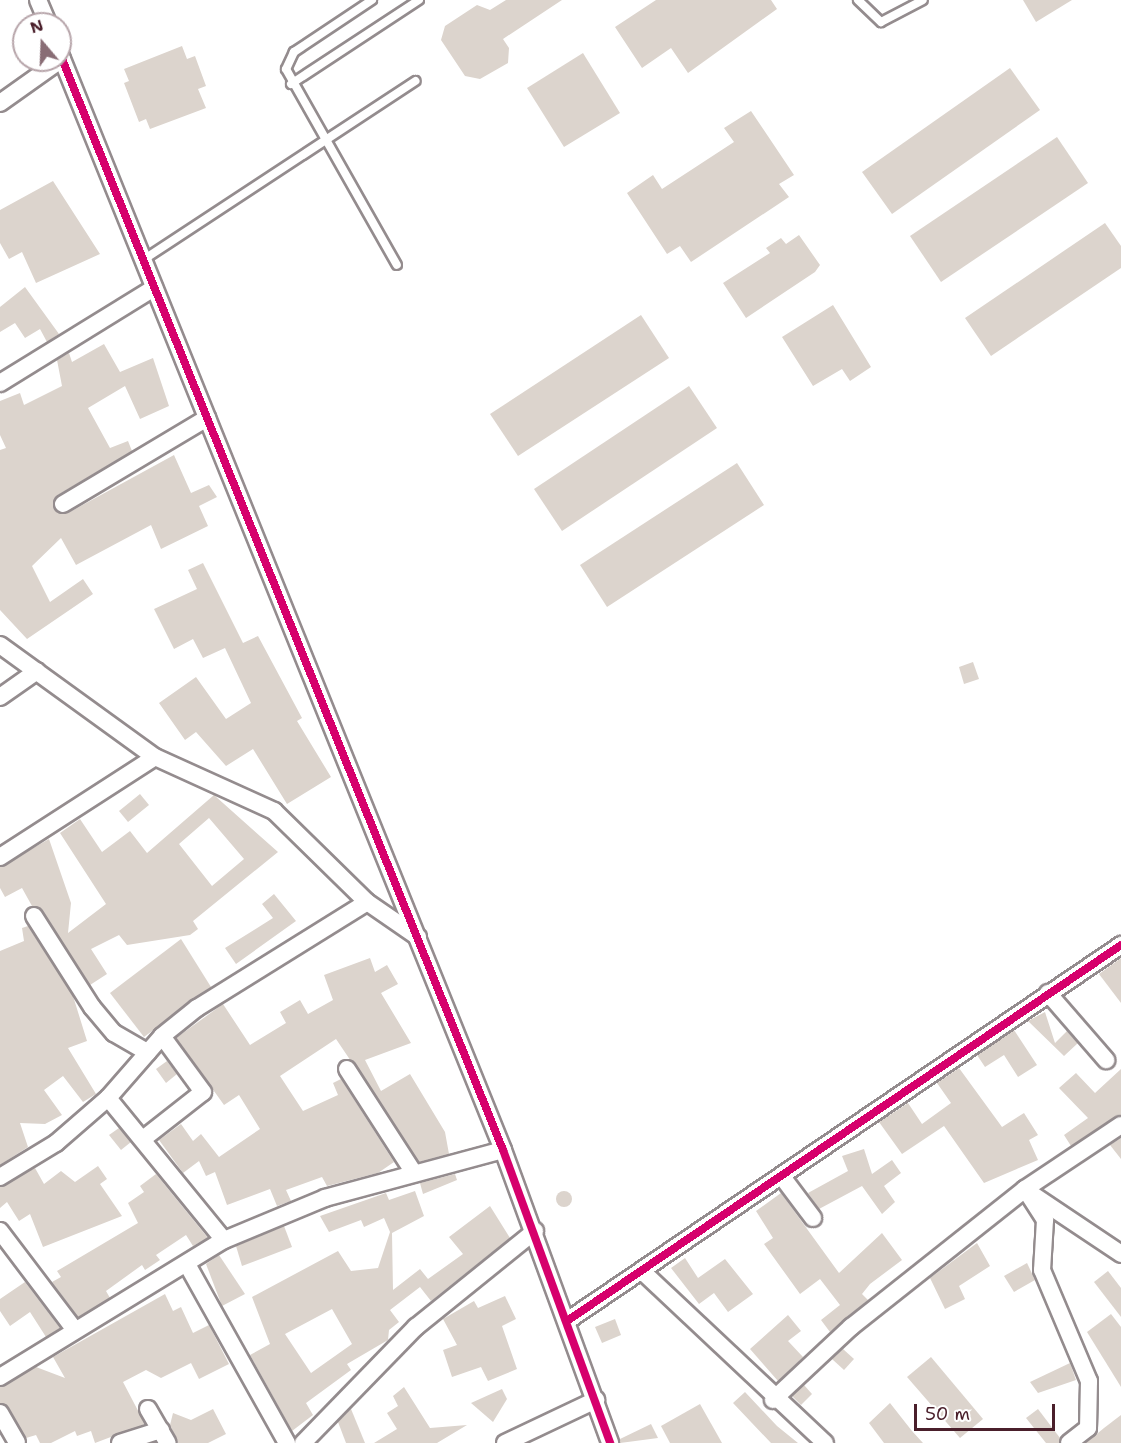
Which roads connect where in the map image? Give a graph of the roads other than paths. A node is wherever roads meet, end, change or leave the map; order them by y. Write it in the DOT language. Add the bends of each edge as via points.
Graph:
graph roads {
  1 [pos="372,0"];
  2 [pos="419,0"];
  3 [pos="858,0"];
  4 [pos="923,0"];
  5 [pos="41,72"];
  6 [pos="67,72"];
  7 [pos="416,81"];
  8 [pos="291,84"];
  9 [pos="0,103"];
  10 [pos="326,141"];
  11 [pos="143,260"];
  12 [pos="397,265"];
  13 [pos="154,288"];
  14 [pos="0,383"];
  15 [pos="207,418"];
  16 [pos="63,504"];
  17 [pos="0,645"];
  18 [pos="37,671"];
  19 [pos="0,697"];
  20 [pos="155,756"];
  21 [pos="0,857"];
  22 [pos="367,902"];
  23 [pos="34,916"];
  24 [pos="418,938"];
  25 [pos="1121,945"];
  26 [pos="1048,993"];
  27 [pos="162,1036"];
  28 [pos="148,1053"];
  29 [pos="1106,1060"];
  30 [pos="347,1069"];
  31 [pos="108,1098"];
  32 [pos="1121,1125"];
  33 [pos="143,1139"];
  34 [pos="503,1150"];
  35 [pos="412,1170"];
  36 [pos="0,1177"];
  37 [pos="783,1178"];
  38 [pos="1025,1189"];
  39 [pos="813,1218"];
  40 [pos="0,1231"];
  41 [pos="535,1231"];
  42 [pos="224,1240"];
  43 [pos="1121,1254"];
  44 [pos="188,1266"];
  45 [pos="644,1273"];
  46 [pos="567,1321"];
  47 [pos="75,1330"];
  48 [pos="0,1377"];
  49 [pos="596,1400"];
  50 [pos="773,1400"];
  51 [pos="147,1409"];
  52 [pos="0,1413"];
  53 [pos="165,1436"];
  54 [pos="17,1443"];
  55 [pos="120,1443"];
  56 [pos="287,1443"];
  57 [pos="303,1443"];
  58 [pos="505,1443"];
  59 [pos="610,1443"];
  60 [pos="825,1443"];
  61 [pos="1069,1443"];
  1 -- 8 [label="lane" via="294,52 286,61"];
  2 -- 8 [label="lane"];
  3 -- 4 [label="lane" via="881,22"];
  5 -- 9 [label="street"];
  6 -- 11 [label="street"];
  7 -- 10 [label="lane"];
  8 -- 10 [label="lane"];
  10 -- 11 [label="lane"];
  10 -- 12 [label="lane"];
  11 -- 13 [label="street"];
  13 -- 14 [label="street"];
  13 -- 15 [label="street"];
  15 -- 16 [label="street"];
  15 -- 24 [label="street"];
  17 -- 18 [label="street"];
  18 -- 19 [label="street"];
  18 -- 20 [label="street"];
  20 -- 21 [label="street"];
  20 -- 22 [label="street" via="274,811"];
  22 -- 24 [label="street"];
  22 -- 27 [label="street" via="197,1008"];
  23 -- 28 [label="street" via="92,1007 114,1033"];
  24 -- 34 [label="street"];
  25 -- 26 [label="street"];
  26 -- 29 [label="street"];
  26 -- 37 [label="street"];
  27 -- 28 [label="street"];
  27 -- 33 [label="street" via="203,1092"];
  28 -- 31 [label="street"];
  30 -- 35 [label="street"];
  31 -- 33 [label="street"];
  31 -- 36 [label="street" via="56,1143"];
  32 -- 38 [label="street"];
  33 -- 42 [label="street"];
  34 -- 35 [label="street"];
  34 -- 41 [label="street"];
  35 -- 42 [label="street" via="325,1198"];
  37 -- 39 [label="street"];
  37 -- 45 [label="street"];
  38 -- 43 [label="street"];
  38 -- 50 [label="street" via="850,1327"];
  38 -- 61 [label="street" via="1045,1220 1042,1270 1089,1381 1088,1428"];
  40 -- 47 [label="street"];
  41 -- 46 [label="street"];
  41 -- 57 [label="street" via="416,1327"];
  42 -- 44 [label="street"];
  44 -- 47 [label="street"];
  44 -- 56 [label="street"];
  45 -- 46 [label="street"];
  45 -- 50 [label="street"];
  46 -- 49 [label="street"];
  47 -- 48 [label="street"];
  49 -- 58 [label="street"];
  49 -- 59 [label="street"];
  50 -- 60 [label="street"];
  51 -- 53 [label="street"];
  52 -- 54 [label="street"];
  53 -- 55 [label="street"];
}
